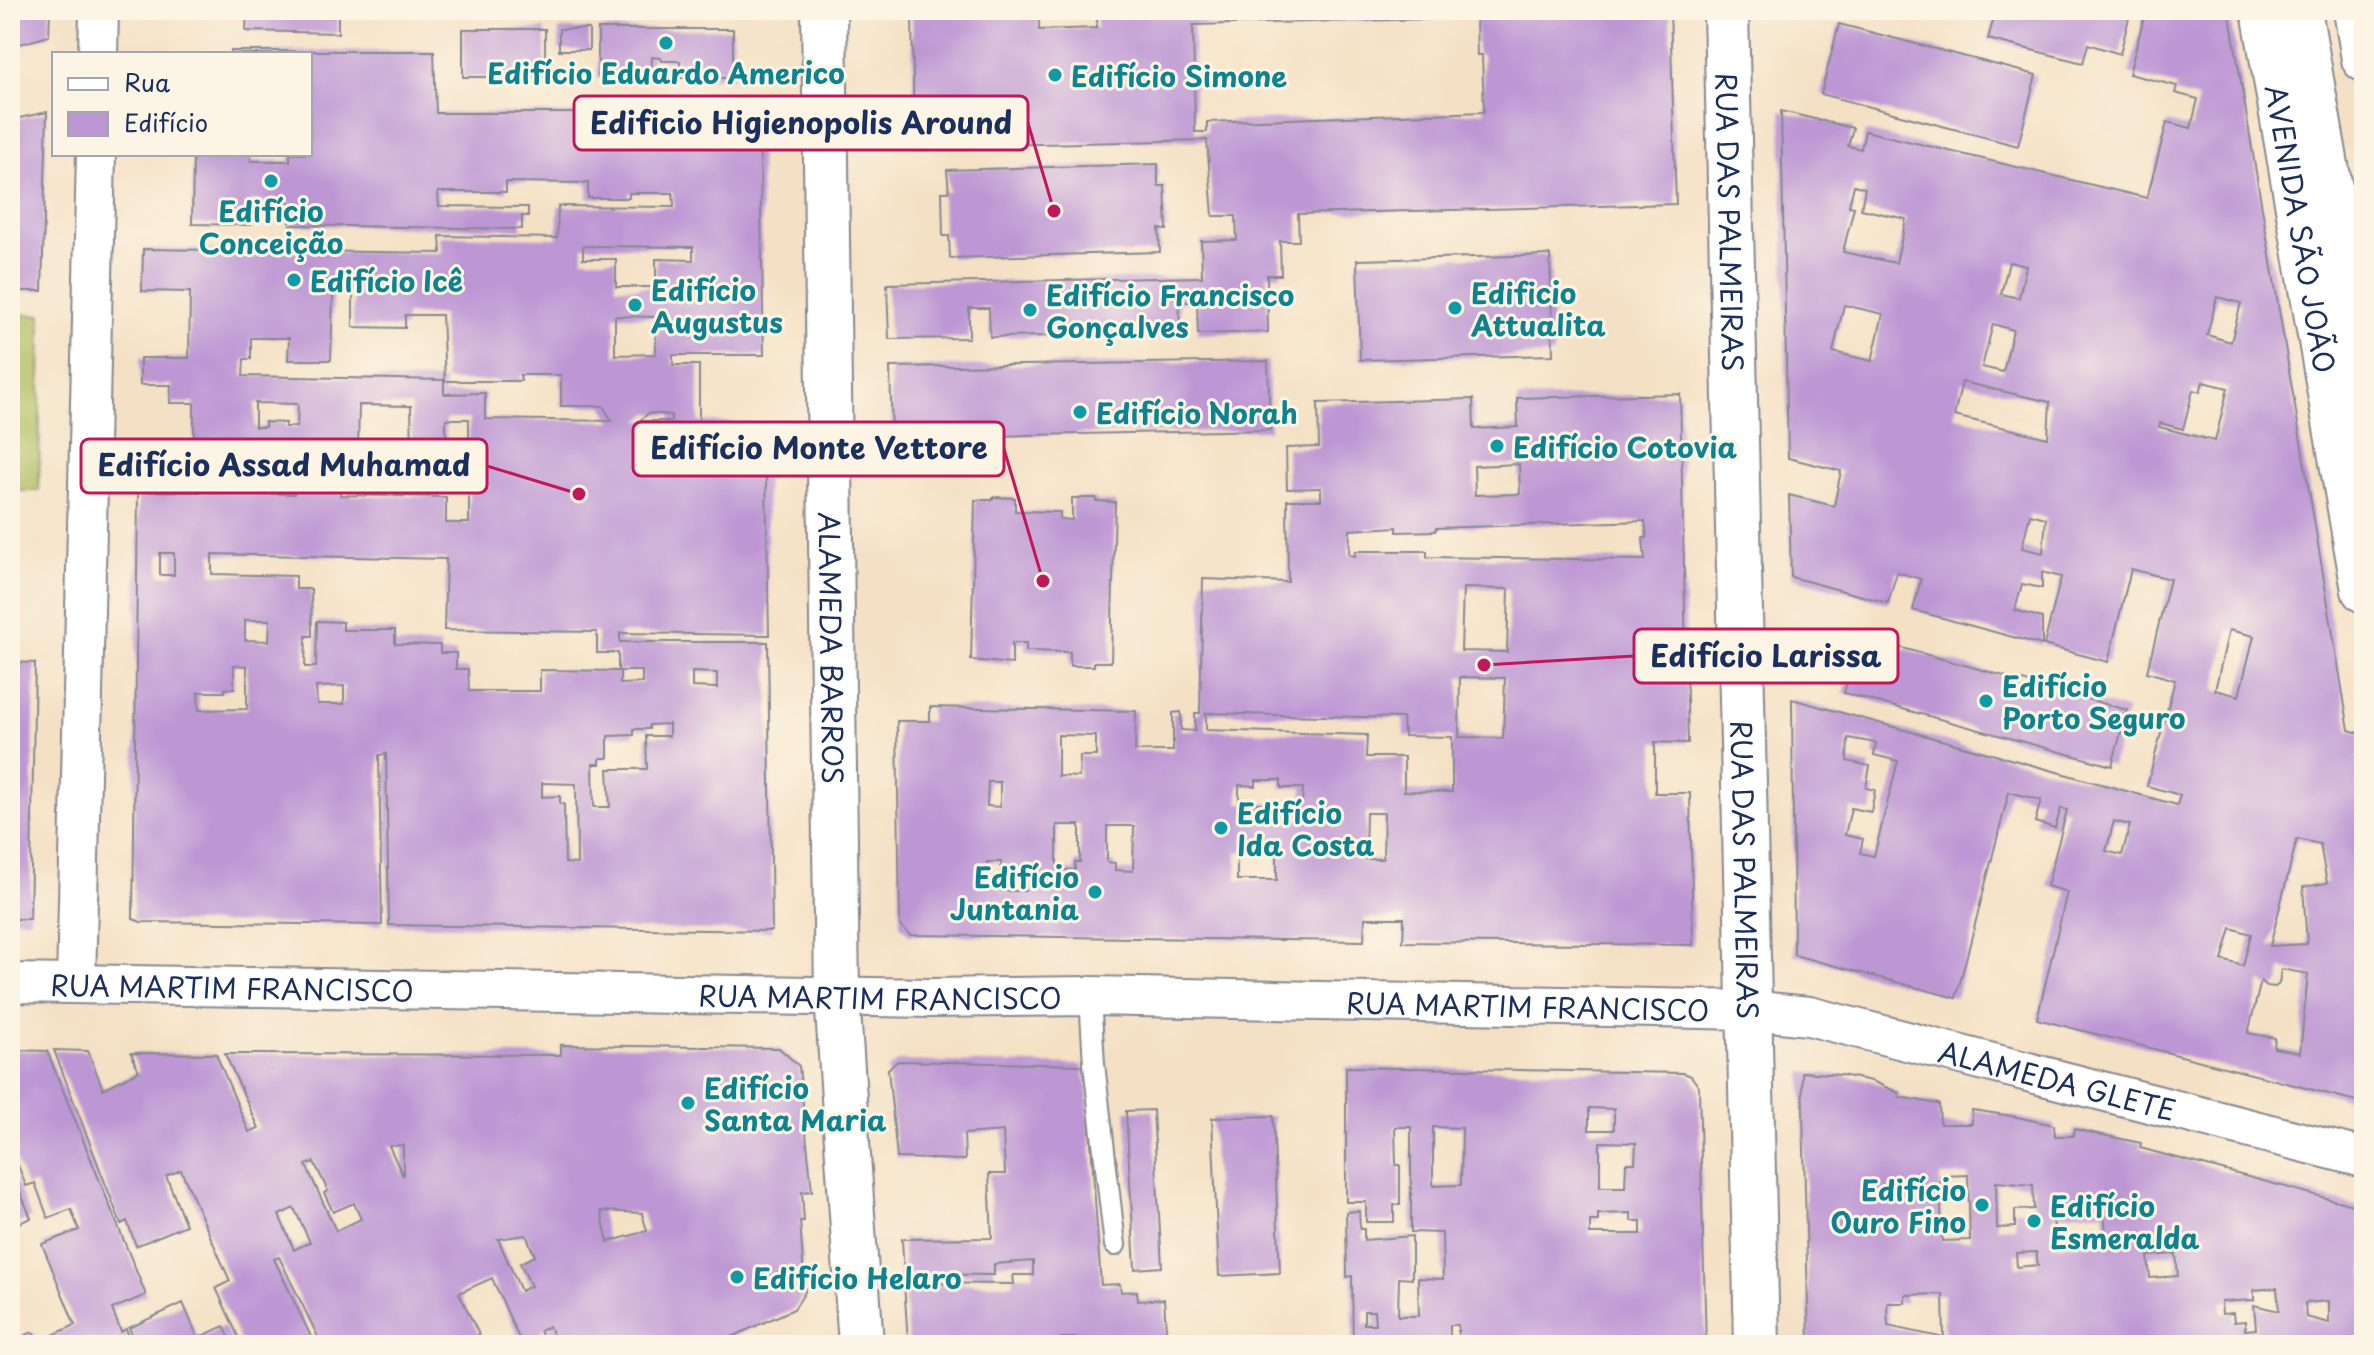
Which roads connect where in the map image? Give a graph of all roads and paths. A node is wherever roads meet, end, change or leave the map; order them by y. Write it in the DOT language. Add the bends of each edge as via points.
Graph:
graph roads {
  1 [pos="99,10"];
  2 [pos="824,10"];
  3 [pos="1726,10"];
  4 [pos="2264,10"];
  5 [pos="2299,10"];
  6 [pos="2356,10"];
  7 [pos="98,52"];
  8 [pos="2364,59"];
  9 [pos="96,156"];
  10 [pos="2364,384"];
  11 [pos="2364,590"];
  12 [pos="10,983"];
  13 [pos="76,984"];
  14 [pos="837,996"];
  15 [pos="1090,996"];
  16 [pos="1749,1010"];
  17 [pos="2364,1158"];
  18 [pos="1115,1245"];
  19 [pos="854,1342"];
  20 [pos="1757,1345"];
  1 -- 7 [label="street"];
  2 -- 14 [label="main road, ALAMEDA BARROS"];
  3 -- 16 [label="main road, RUA DAS PALMEIRAS"];
  4 -- 11 [label="main road, AVENIDA SÃO JOÃO"];
  5 -- 10 [label="main road"];
  6 -- 8 [label="main road"];
  9 -- 13 [label="street"];
  12 -- 13 [label="street, RUA MARTIM FRANCISCO"];
  13 -- 14 [label="street, RUA MARTIM FRANCISCO"];
  14 -- 15 [label="street, RUA MARTIM FRANCISCO"];
  14 -- 19 [label="main road, ALAMEDA BARROS"];
  15 -- 16 [label="street, RUA MARTIM FRANCISCO"];
  15 -- 18 [label="lane"];
  16 -- 17 [label="street, ALAMEDA GLETE" via="1809,1016"];
  16 -- 20 [label="main road, RUA DAS PALMEIRAS"];
}
